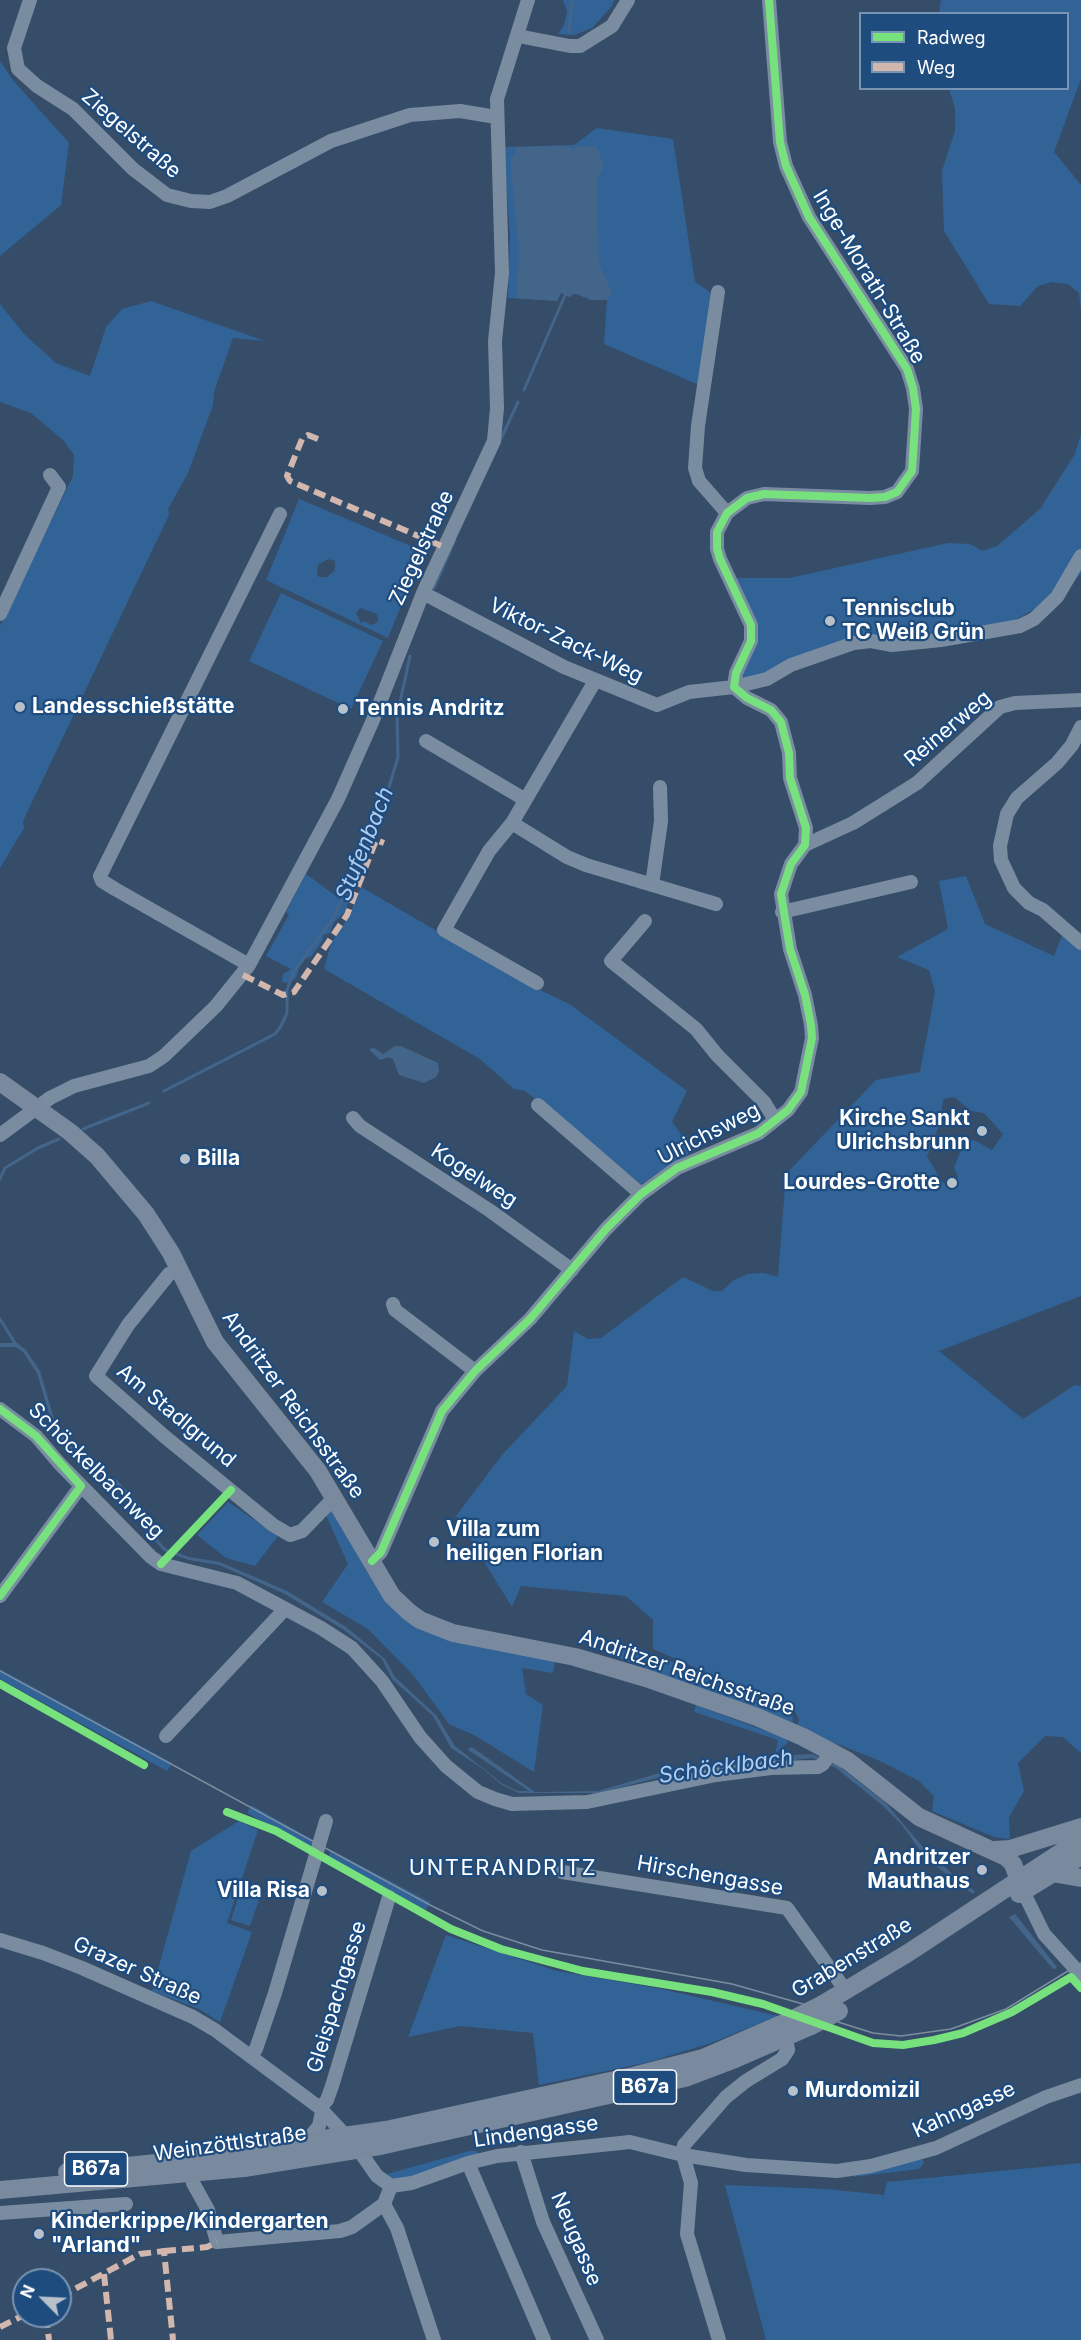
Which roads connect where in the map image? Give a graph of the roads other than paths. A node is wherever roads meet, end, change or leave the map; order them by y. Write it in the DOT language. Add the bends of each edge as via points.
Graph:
graph roads {
  1 [pos="30,0"];
  2 [pos="528,0"];
  3 [pos="628,0"];
  4 [pos="769,0"];
  5 [pos="519,36"];
  6 [pos="496,117"];
  7 [pos="718,292"];
  8 [pos="50,475"];
  9 [pos="727,513"];
  10 [pos="280,514"];
  11 [pos="1081,556"];
  12 [pos="423,593"];
  13 [pos="0,614"];
  14 [pos="595,681"];
  15 [pos="734,687"];
  16 [pos="1081,700"];
  17 [pos="1081,727"];
  18 [pos="426,741"];
  19 [pos="660,787"];
  20 [pos="524,800"];
  21 [pos="512,823"];
  22 [pos="805,846"];
  23 [pos="911,882"];
  24 [pos="652,885"];
  25 [pos="716,904"];
  26 [pos="782,912"];
  27 [pos="645,921"];
  28 [pos="1081,943"];
  29 [pos="249,965"];
  30 [pos="537,983"];
  31 [pos="0,1082"];
  32 [pos="538,1105"];
  33 [pos="37,1109"];
  34 [pos="353,1118"];
  35 [pos="776,1120"];
  36 [pos="0,1136"];
  37 [pos="641,1194"];
  38 [pos="179,1270"];
  39 [pos="572,1270"];
  40 [pos="393,1304"];
  41 [pos="475,1371"];
  42 [pos="0,1409"];
  43 [pos="81,1486"];
  44 [pos="334,1497"];
  45 [pos="372,1561"];
  46 [pos="0,1596"];
  47 [pos="285,1609"];
  48 [pos="166,1736"];
  49 [pos="827,1757"];
  50 [pos="326,1821"];
  51 [pos="1081,1827"];
  52 [pos="1081,1839"];
  53 [pos="995,1850"];
  54 [pos="1081,1856"];
  55 [pos="562,1872"];
  56 [pos="1052,1874"];
  57 [pos="1081,1878"];
  58 [pos="1021,1885"];
  59 [pos="389,1897"];
  60 [pos="0,1941"];
  61 [pos="1081,1975"];
  62 [pos="846,1991"];
  63 [pos="831,2008"];
  64 [pos="786,2038"];
  65 [pos="250,2056"];
  66 [pos="1081,2085"];
  67 [pos="321,2109"];
  68 [pos="306,2142"];
  69 [pos="352,2143"];
  70 [pos="521,2152"];
  71 [pos="683,2155"];
  72 [pos="468,2163"];
  73 [pos="192,2167"];
  74 [pos="0,2179"];
  75 [pos="391,2186"];
  76 [pos="0,2190"];
  77 [pos="126,2204"];
  78 [pos="384,2204"];
  79 [pos="0,2213"];
  80 [pos="434,2340"];
  81 [pos="544,2340"];
  82 [pos="597,2340"];
  83 [pos="719,2340"];
  1 -- 6 [label="street, Ziegelstraße" via="14,48 18,69 73,110 151,185 167,195 210,202 331,141 410,115 460,111"];
  2 -- 5 [label="street, Ziegelstraße"];
  3 -- 5 [label="street" via="612,26 580,46"];
  4 -- 9 [label="street, Inge-Morath-Straße" via="779,134 786,166 809,217 907,369 913,388 916,429 912,471 897,492 885,497 764,494 747,498"];
  5 -- 6 [label="street, Ziegelstraße" via="503,74"];
  6 -- 12 [label="street, Ziegelstraße" via="502,273 495,341 494,441"];
  7 -- 9 [label="street" via="695,468 699,481"];
  8 -- 13 [label="street" via="59,487"];
  9 -- 15 [label="street" via="717,532 717,549 749,617 752,635"];
  10 -- 29 [label="street" via="100,876 115,889"];
  11 -- 15 [label="street, Viktor-Zack-Weg" via="1057,597 1034,619 1020,626 941,640 892,645 854,643 791,665 767,679"];
  12 -- 14 [label="street, Viktor-Zack-Weg"];
  12 -- 29 [label="street, Ziegelstraße" via="338,799"];
  14 -- 15 [label="street, Viktor-Zack-Weg" via="652,705 689,692"];
  14 -- 20 [label="street"];
  15 -- 22 [label="street" via="774,712 783,728 790,777 806,828"];
  16 -- 22 [label="street, Reinerweg" via="1015,703 1000,708 917,783 854,823"];
  17 -- 28 [label="street" via="1057,763 1017,798 1007,814 1000,846 1001,860 1014,888"];
  18 -- 20 [label="street"];
  19 -- 24 [label="street" via="661,821"];
  20 -- 21 [label="street"];
  21 -- 24 [label="street" via="567,857"];
  21 -- 30 [label="street" via="489,851 444,930"];
  22 -- 26 [label="street, Ulrichsweg" via="785,880"];
  23 -- 26 [label="street"];
  24 -- 25 [label="street"];
  26 -- 35 [label="street, Ulrichsweg" via="812,1033 798,1098"];
  27 -- 35 [label="street, Ulrichsweg" via="611,961 696,1029"];
  29 -- 33 [label="street, Ziegelstraße" via="226,996 164,1056 149,1065 74,1086"];
  31 -- 33 [label="main road, Andritzer Reichsstraße"];
  32 -- 37 [label="street"];
  33 -- 36 [label="street"];
  33 -- 38 [label="main road, Andritzer Reichsstraße" via="70,1132 108,1167 146,1215"];
  34 -- 39 [label="street, Kogelweg"];
  35 -- 37 [label="street, Ulrichsweg" via="759,1133 677,1168"];
  37 -- 39 [label="street, Ulrichsweg"];
  38 -- 44 [label="main road, Andritzer Reichsstraße" via="219,1348"];
  38 -- 44 [label="street, Am Stadlgrund" via="169,1274 128,1325 96,1376 164,1436 290,1535 302,1531"];
  39 -- 41 [label="street, Ulrichsweg" via="530,1319"];
  40 -- 41 [label="street" via="395,1310"];
  41 -- 45 [label="street, Ulrichsweg" via="442,1411 381,1552"];
  42 -- 43 [label="street, Schöckelbachweg" via="36,1436"];
  43 -- 46 [label="street"];
  43 -- 47 [label="street, Schöckelbachweg" via="161,1564 237,1583"];
  44 -- 45 [label="main road, Andritzer Reichsstraße"];
  45 -- 49 [label="main road, Andritzer Reichsstraße" via="392,1596 420,1620 435,1627 491,1643 599,1664 757,1718"];
  47 -- 48 [label="street"];
  47 -- 49 [label="street, Schöckelbachweg" via="352,1648 446,1766 478,1792 512,1804 587,1802"];
  49 -- 53 [label="main road, Andritzer Reichsstraße" via="867,1776 919,1817"];
  50 -- 65 [label="street" via="275,1993"];
  51 -- 53 [label="main road"];
  52 -- 58 [label="main road, Grabenstraße / B67a"];
  53 -- 58 [label="main road" via="1012,1864"];
  54 -- 56 [label="main road, Grabenstraße / B67a"];
  55 -- 62 [label="street, Hirschengasse" via="787,1908"];
  56 -- 57 [label="main road"];
  56 -- 58 [label="main road, Grabenstraße / B67a"];
  58 -- 61 [label="street" via="1044,1934"];
  58 -- 62 [label="main road, Grabenstraße / B67a"];
  58 -- 63 [label="main road, Grabenstraße / B67a"];
  59 -- 67 [label="street, Gleispachgasse" via="332,2086"];
  60 -- 65 [label="street, Grazer Straße" via="43,1953 193,2017"];
  62 -- 63 [label="main road, Grabenstraße / B67a"];
  63 -- 64 [label="main road, Grabenstraße / B67a, bridge" via="811,2026"];
  63 -- 69 [label="main road, Grabenstraße / B67a, bridge" via="793,2019 703,2058 386,2130"];
  64 -- 69 [label="main road, Grabenstraße / B67a" via="684,2078"];
  64 -- 71 [label="street" via="788,2050 782,2058 726,2097 684,2145"];
  65 -- 67 [label="street, Grazer Straße"];
  66 -- 71 [label="street, Kahngasse" via="936,2148 872,2166 837,2171 746,2166"];
  67 -- 68 [label="street, Gleispachgasse" via="319,2126"];
  67 -- 69 [label="street, Grazer Straße"];
  68 -- 69 [label="main road, Weinzöttlstraße / B67a"];
  68 -- 73 [label="main road, Weinzöttlstraße / B67a"];
  69 -- 73 [label="main road, Weinzöttlstraße / B67a" via="244,2168"];
  69 -- 75 [label="street, Grazer Straße" via="377,2176"];
  70 -- 71 [label="street, Lindengasse" via="630,2142"];
  70 -- 72 [label="street, Lindengasse"];
  70 -- 82 [label="street, Neugasse" via="543,2222"];
  71 -- 83 [label="street" via="691,2183 687,2234"];
  72 -- 75 [label="street, Lindengasse" via="412,2183"];
  72 -- 81 [label="street"];
  73 -- 74 [label="main road, Weinzöttlstraße / B67a"];
  73 -- 76 [label="main road, Weinzöttlstraße / B67a"];
  73 -- 78 [label="street" via="193,2183 208,2210 217,2242 340,2231 360,2223"];
  75 -- 78 [label="street"];
  77 -- 79 [label="street"];
  78 -- 80 [label="street" via="397,2228"];
}
